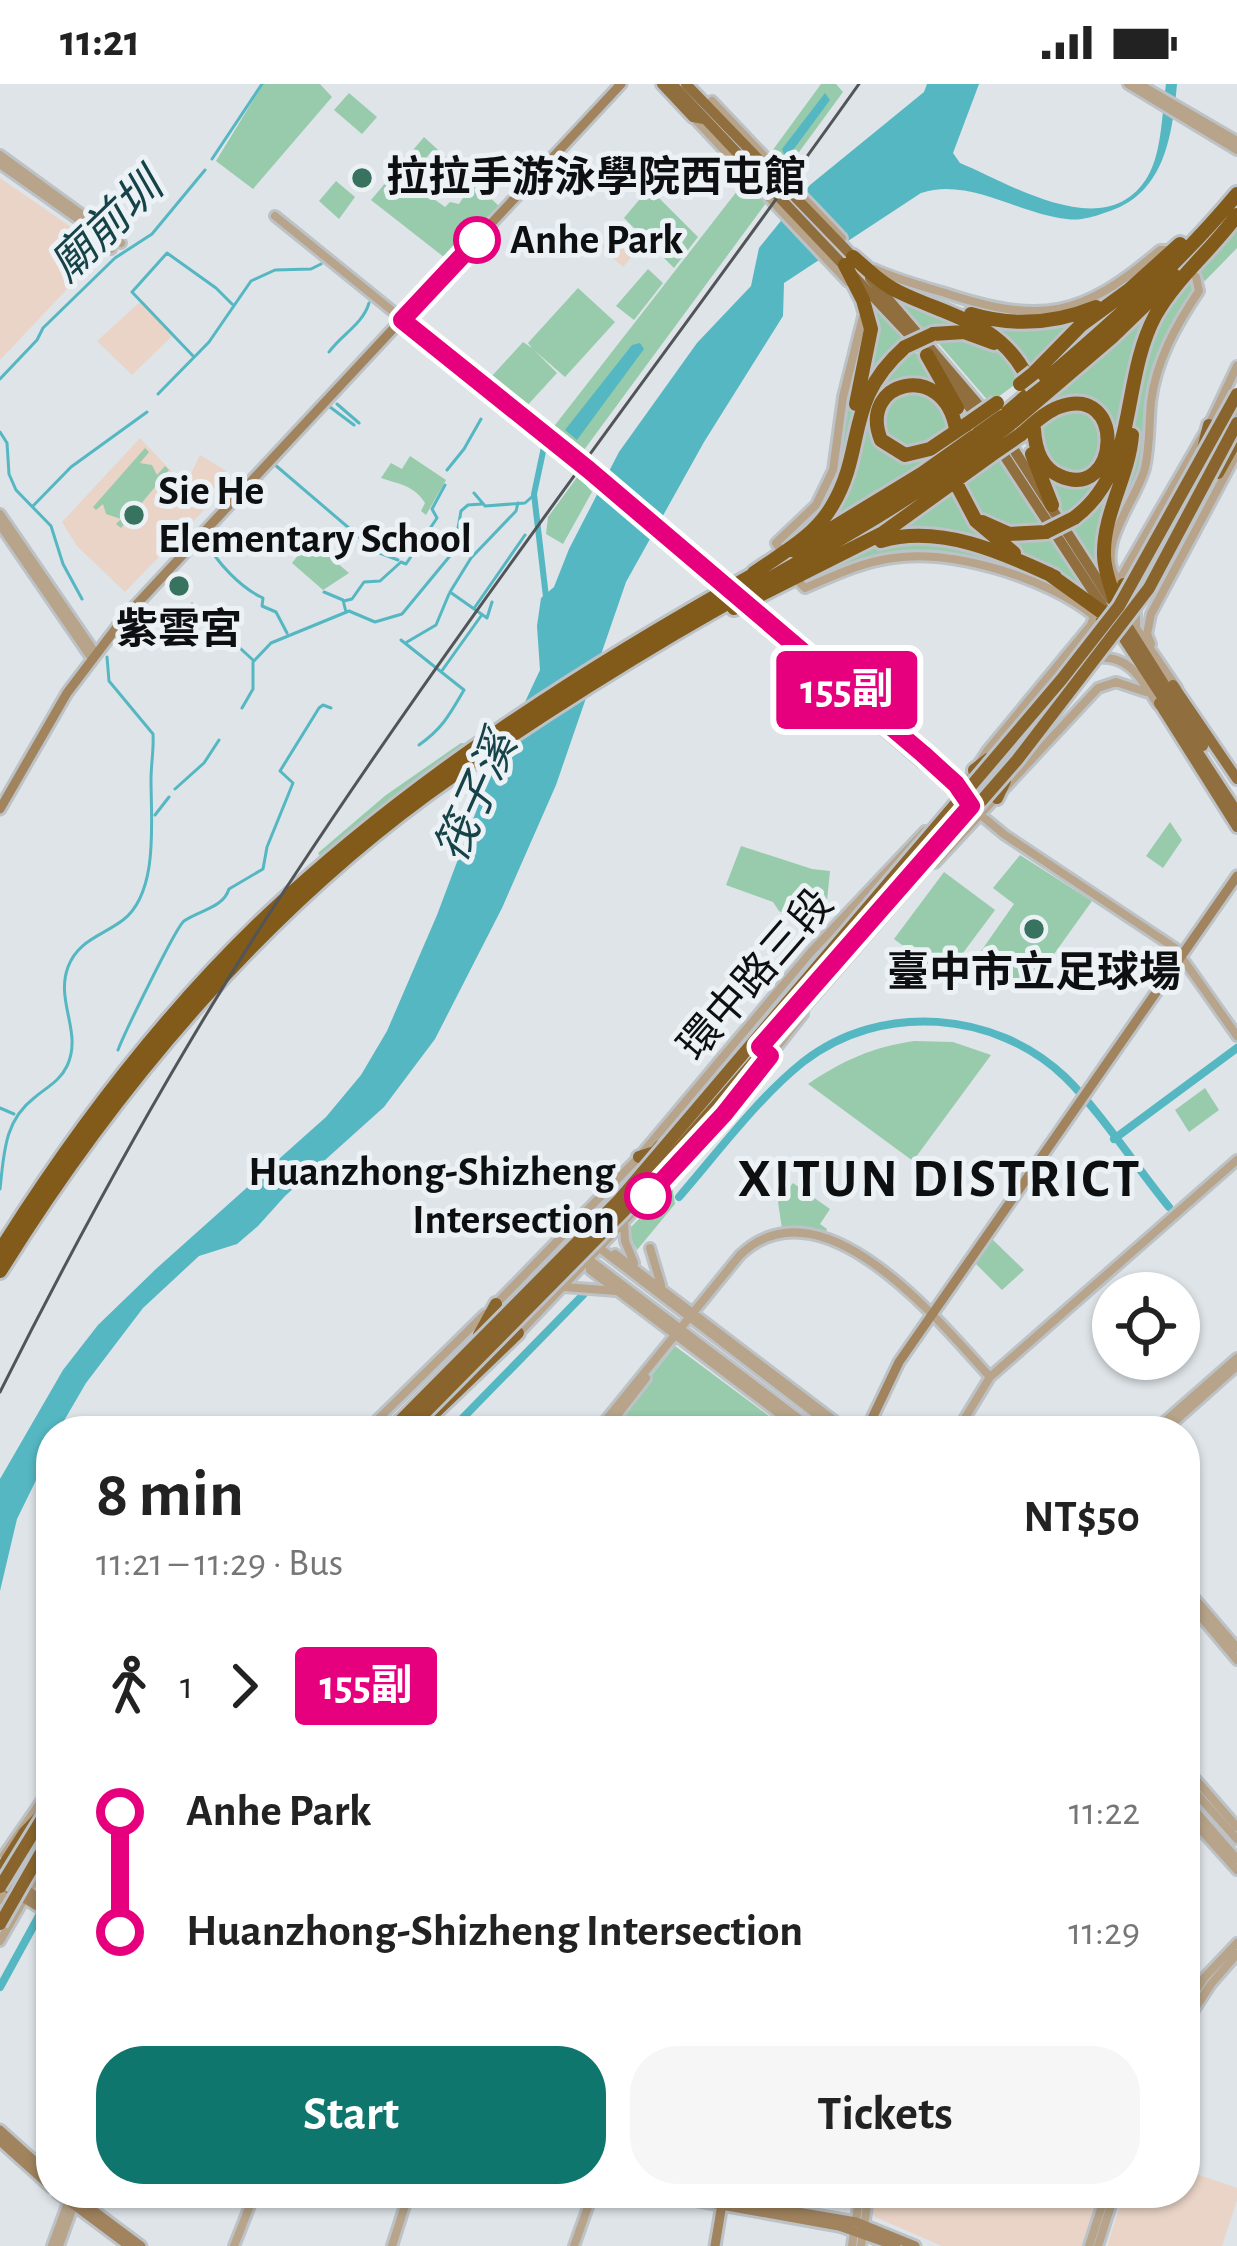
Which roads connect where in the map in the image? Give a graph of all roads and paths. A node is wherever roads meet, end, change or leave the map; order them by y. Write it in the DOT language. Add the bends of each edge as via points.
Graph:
graph roads {
  1 [pos="621,84"];
  2 [pos="662,84"];
  3 [pos="672,84"];
  4 [pos="686,84"];
  5 [pos="696,84"];
  6 [pos="1128,84"];
  7 [pos="1145,90"];
  8 [pos="711,111"];
  9 [pos="693,117"];
  10 [pos="1237,146"];
  11 [pos="0,159"];
  12 [pos="788,191"];
  13 [pos="1237,193"];
  14 [pos="1237,214"];
  15 [pos="275,216"];
  16 [pos="116,246"];
  17 [pos="1171,250"];
  18 [pos="847,260"];
  19 [pos="1196,277"];
  20 [pos="922,301"];
  21 [pos="1112,301"];
  22 [pos="402,320"];
  23 [pos="927,355"];
  24 [pos="1138,358"];
  25 [pos="1237,366"];
  26 [pos="1026,378"];
  27 [pos="1237,394"];
  28 [pos="1235,419"];
  29 [pos="1212,420"];
  30 [pos="1015,423"];
  31 [pos="973,435"];
  32 [pos="1237,439"];
  33 [pos="1237,453"];
  34 [pos="848,469"];
  35 [pos="1052,506"];
  36 [pos="0,514"];
  37 [pos="0,525"];
  38 [pos="1139,547"];
  39 [pos="780,549"];
  40 [pos="1068,549"];
  41 [pos="847,551"];
  42 [pos="1158,557"];
  43 [pos="1176,567"];
  44 [pos="1054,577"];
  45 [pos="800,583"];
  46 [pos="737,584"];
  47 [pos="1155,591"];
  48 [pos="1080,595"];
  49 [pos="1110,599"];
  50 [pos="1140,601"];
  51 [pos="665,639"];
  52 [pos="1115,640"];
  53 [pos="1137,643"];
  54 [pos="94,656"];
  55 [pos="617,663"];
  56 [pos="1060,684"];
  57 [pos="1170,699"];
  58 [pos="1081,703"];
  59 [pos="1191,709"];
  60 [pos="1176,732"];
  61 [pos="474,755"];
  62 [pos="974,770"];
  63 [pos="1237,778"];
  64 [pos="997,798"];
  65 [pos="966,800"];
  66 [pos="1237,800"];
  67 [pos="0,809"];
  68 [pos="1237,812"];
  69 [pos="979,814"];
  70 [pos="1237,826"];
  71 [pos="1237,876"];
  72 [pos="1181,954"];
  73 [pos="832,962"];
  74 [pos="1237,1036"];
  75 [pos="760,1047"];
  76 [pos="770,1056"];
  77 [pos="639,1157"];
  78 [pos="1237,1160"];
  79 [pos="663,1179"];
  80 [pos="623,1222"];
  81 [pos="566,1234"];
  82 [pos="588,1239"];
  83 [pos="600,1248"];
  84 [pos="650,1248"];
  85 [pos="0,1251"];
  86 [pos="578,1251"];
  87 [pos="590,1261"];
  88 [pos="635,1267"];
  89 [pos="0,1270"];
  90 [pos="642,1280"];
  91 [pos="564,1286"];
  92 [pos="618,1292"];
  93 [pos="664,1292"];
  94 [pos="496,1304"];
  95 [pos="692,1315"];
  96 [pos="933,1315"];
  97 [pos="679,1333"];
  98 [pos="518,1334"];
  99 [pos="1237,1362"];
  100 [pos="990,1377"];
  101 [pos="411,1416"];
  102 [pos="413,1416"];
  103 [pos="413,1416"];
  104 [pos="416,1416"];
  105 [pos="613,1416"];
  106 [pos="783,1416"];
  107 [pos="794,1416"];
  108 [pos="819,1416"];
  109 [pos="828,1416"];
  110 [pos="873,1416"];
  111 [pos="966,1416"];
  112 [pos="1172,1416"];
  113 [pos="1180,1416"];
  114 [pos="1200,1605"];
  115 [pos="1200,1616"];
  116 [pos="1237,1648"];
  117 [pos="1237,1660"];
  118 [pos="1200,1784"];
  119 [pos="1200,1797"];
  120 [pos="36,1809"];
  121 [pos="1200,1816"];
  122 [pos="1237,1827"];
  123 [pos="1200,1829"];
  124 [pos="36,1833"];
  125 [pos="1237,1839"];
  126 [pos="36,1855"];
  127 [pos="36,1858"];
  128 [pos="1237,1859"];
  129 [pos="0,1861"];
  130 [pos="1237,1870"];
  131 [pos="36,1881"];
  132 [pos="3,1885"];
  133 [pos="28,1896"];
  134 [pos="36,1901"];
  135 [pos="0,1911"];
  136 [pos="0,1924"];
  137 [pos="0,1941"];
  138 [pos="1237,1943"];
  139 [pos="1237,1954"];
  140 [pos="1200,1984"];
  141 [pos="1200,2001"];
  142 [pos="0,2130"];
  143 [pos="0,2141"];
  144 [pos="36,2162"];
  145 [pos="36,2173"];
  146 [pos="69,2208"];
  147 [pos="86,2208"];
  148 [pos="88,2208"];
  149 [pos="251,2208"];
  150 [pos="404,2208"];
  151 [pos="587,2208"];
  152 [pos="721,2208"];
  153 [pos="767,2208"];
  154 [pos="862,2208"];
  155 [pos="1101,2208"];
  156 [pos="1110,2208"];
  157 [pos="860,2227"];
  158 [pos="56,2246"];
  159 [pos="129,2246"];
  160 [pos="141,2246"];
  161 [pos="237,2246"];
  162 [pos="392,2246"];
  163 [pos="574,2246"];
  164 [pos="715,2246"];
  165 [pos="857,2246"];
  166 [pos="896,2246"];
  167 [pos="915,2246"];
  168 [pos="1089,2246"];
  169 [pos="1098,2246"];
  1 -- 22 [label="main road"];
  2 -- 9 [label="main road"];
  3 -- 8 [label="main road"];
  4 -- 8 [label="main road"];
  5 -- 8 [label="main road"];
  6 -- 7 [label="street"];
  7 -- 10 [label="street"];
  7 -- 10 [label="street"];
  8 -- 9 [label="main road"];
  8 -- 12 [label="main road"];
  8 -- 12 [label="street"];
  9 -- 18 [label="street"];
  11 -- 16 [label="street"];
  12 -- 18 [label="main road"];
  13 -- 21 [label="highway"];
  13 -- 30 [label="highway"];
  14 -- 24 [label="highway" via="1162,305"];
  14 -- 30 [label="highway"];
  15 -- 22 [label="street"];
  17 -- 18 [label="street" via="1080,302 1019,314"];
  18 -- 20 [label="highway"];
  18 -- 23 [label="main road"];
  18 -- 34 [label="highway" via="871,328"];
  18 -- 35 [label="main road" via="972,393"];
  18 -- 39 [label="street" via="862,317 833,470 816,505 776,543"];
  19 -- 49 [label="street" via="1199,291 1156,375 1144,473 1111,549"];
  20 -- 21 [label="highway" via="1023,323"];
  20 -- 26 [label="highway" via="987,330"];
  21 -- 26 [label="highway"];
  22 -- 54 [label="main road"];
  22 -- 65 [label="street, bridge"];
  23 -- 31 [label="highway"];
  23 -- 40 [label="main road"];
  24 -- 44 [label="highway, bridge" via="1115,467 1074,518 1015,535 987,525 959,483 976,521 989,536"];
  24 -- 49 [label="highway" via="1130,457 1105,544"];
  25 -- 29 [label="street"];
  26 -- 30 [label="highway"];
  26 -- 34 [label="highway, bridge" via="983,338 933,334 905,347 862,405"];
  27 -- 49 [label="highway, bridge"];
  28 -- 29 [label="main road"];
  28 -- 42 [label="street"];
  28 -- 50 [label="highway, bridge"];
  29 -- 38 [label="street"];
  29 -- 49 [label="highway, bridge" via="1203,449"];
  30 -- 30 [label="highway" via="1080,405 1106,426 1106,456 1085,477 1060,476"];
  30 -- 31 [label="highway, bridge"];
  30 -- 31 [label="highway, bridge"];
  30 -- 35 [label="highway"];
  31 -- 31 [label="highway" via="904,455 881,440 878,410 893,391 920,384"];
  31 -- 41 [label="highway" via="898,524"];
  31 -- 46 [label="highway"];
  31 -- 51 [label="highway" via="871,519"];
  32 -- 47 [label="highway, bridge"];
  33 -- 43 [label="street"];
  34 -- 46 [label="highway" via="812,531"];
  35 -- 49 [label="main road"];
  36 -- 54 [label="street"];
  37 -- 54 [label="street"];
  38 -- 42 [label="street"];
  38 -- 49 [label="street"];
  40 -- 49 [label="main road" via="1074,566"];
  40 -- 53 [label="main road"];
  41 -- 44 [label="highway" via="921,535 987,549"];
  41 -- 51 [label="highway"];
  42 -- 43 [label="street"];
  42 -- 49 [label="highway" via="1136,586"];
  42 -- 59 [label="street" via="1138,597 1136,628"];
  43 -- 59 [label="street" via="1148,634"];
  44 -- 48 [label="highway"];
  45 -- 49 [label="street" via="878,560 938,557 1074,600"];
  46 -- 55 [label="highway"];
  47 -- 50 [label="highway, bridge"];
  47 -- 52 [label="highway, bridge"];
  48 -- 49 [label="highway"];
  48 -- 56 [label="highway" via="1102,617 1104,634"];
  49 -- 53 [label="main road"];
  49 -- 53 [label="main road"];
  49 -- 56 [label="street"];
  49 -- 60 [label="main road"];
  49 -- 62 [label="highway, bridge"];
  49 -- 73 [label="highway, bridge"];
  50 -- 52 [label="highway, bridge"];
  51 -- 55 [label="highway"];
  52 -- 64 [label="highway, bridge"];
  52 -- 73 [label="highway, bridge"];
  53 -- 57 [label="main road"];
  53 -- 59 [label="main road"];
  54 -- 67 [label="main road"];
  55 -- 61 [label="highway"];
  56 -- 58 [label="street"];
  56 -- 60 [label="street" via="1096,658 1117,658 1134,668"];
  56 -- 62 [label="street, 環中路三段"];
  56 -- 65 [label="street"];
  57 -- 66 [label="main road"];
  57 -- 68 [label="main road"];
  58 -- 60 [label="street" via="1108,682 1130,684 1152,698"];
  58 -- 64 [label="street, 環中路三段"];
  59 -- 63 [label="main road"];
  60 -- 70 [label="main road"];
  61 -- 85 [label="highway" via="335,855 200,986 118,1080"];
  61 -- 89 [label="highway" via="232,969 107,1113"];
  62 -- 65 [label="street, 環中路三段"];
  64 -- 69 [label="street, 環中路三段"];
  65 -- 69 [label="street"];
  65 -- 75 [label="street"];
  65 -- 77 [label="street, 環中路三段" via="810,953"];
  65 -- 82 [label="street"];
  69 -- 72 [label="street"];
  69 -- 76 [label="street, 環中路三段"];
  71 -- 72 [label="main road"];
  72 -- 74 [label="street"];
  72 -- 96 [label="main road"];
  73 -- 77 [label="highway, bridge" via="766,1022 655,1152"];
  73 -- 79 [label="highway, bridge" via="797,1019"];
  73 -- 102 [label="highway, bridge" via="627,1208"];
  75 -- 76 [label="street"];
  75 -- 82 [label="street"];
  76 -- 79 [label="street, 環中路三段"];
  77 -- 81 [label="street, 環中路三段"];
  78 -- 100 [label="street"];
  79 -- 80 [label="street, 環中路三段"];
  80 -- 83 [label="street, 環中路三段"];
  80 -- 88 [label="street"];
  81 -- 82 [label="street"];
  81 -- 86 [label="street"];
  81 -- 94 [label="street, 環中路三段"];
  82 -- 83 [label="street"];
  82 -- 86 [label="street"];
  83 -- 87 [label="street, 環中路三段"];
  83 -- 88 [label="street"];
  83 -- 90 [label="street"];
  84 -- 93 [label="street"];
  86 -- 87 [label="street"];
  86 -- 103 [label="street"];
  87 -- 91 [label="street, 環中路三段"];
  87 -- 92 [label="street" via="590,1270"];
  87 -- 97 [label="street"];
  88 -- 90 [label="street"];
  88 -- 93 [label="street"];
  90 -- 95 [label="street"];
  91 -- 92 [label="street"];
  91 -- 98 [label="street, 環中路三段"];
  92 -- 97 [label="street"];
  93 -- 95 [label="street"];
  94 -- 101 [label="highway, bridge" via="490,1322"];
  95 -- 96 [label="street" via="752,1244 782,1232 822,1237 872,1260"];
  95 -- 97 [label="street"];
  95 -- 108 [label="street"];
  95 -- 109 [label="street"];
  96 -- 100 [label="street"];
  96 -- 110 [label="main road"];
  97 -- 105 [label="street"];
  97 -- 106 [label="street"];
  97 -- 107 [label="street"];
  98 -- 104 [label="highway, bridge"];
  99 -- 112 [label="street"];
  99 -- 113 [label="street"];
  100 -- 111 [label="street"];
  114 -- 116 [label="street"];
  115 -- 117 [label="street"];
  118 -- 122 [label="street"];
  119 -- 125 [label="street"];
  120 -- 129 [label="street"];
  121 -- 128 [label="street"];
  123 -- 130 [label="street"];
  124 -- 132 [label="highway, bridge"];
  126 -- 135 [label="highway, bridge"];
  127 -- 136 [label="highway, bridge"];
  131 -- 133 [label="street"];
  132 -- 133 [label="main road"];
  133 -- 134 [label="main road"];
  133 -- 137 [label="street"];
  138 -- 140 [label="street"];
  139 -- 141 [label="street"];
  142 -- 144 [label="main road"];
  143 -- 145 [label="main road"];
  146 -- 158 [label="street"];
  147 -- 159 [label="main road"];
  148 -- 160 [label="main road"];
  149 -- 161 [label="street"];
  150 -- 162 [label="street"];
  151 -- 163 [label="street"];
  152 -- 164 [label="main road"];
  153 -- 157 [label="main road"];
  154 -- 157 [label="street"];
  155 -- 168 [label="street"];
  156 -- 169 [label="street"];
  157 -- 165 [label="street"];
  157 -- 166 [label="main road"];
  157 -- 167 [label="main road"];
}
